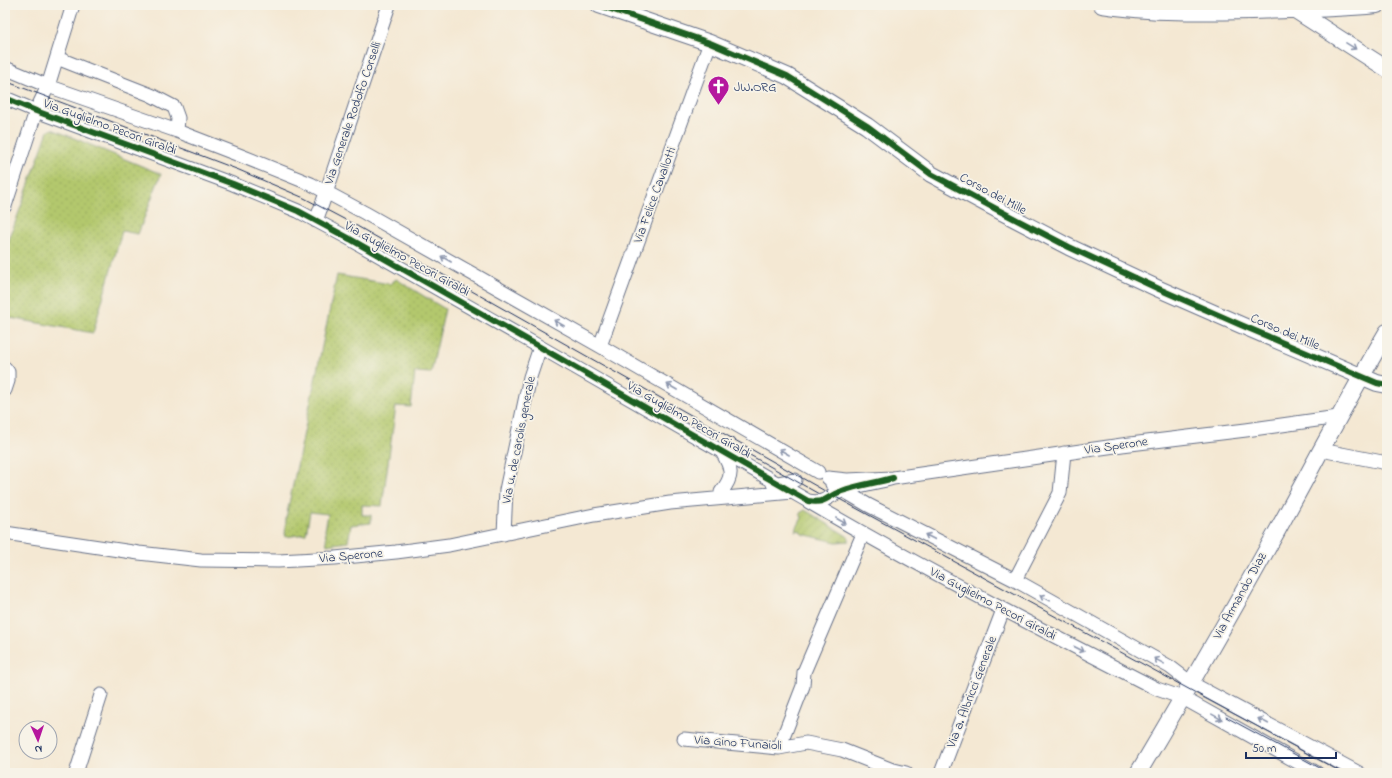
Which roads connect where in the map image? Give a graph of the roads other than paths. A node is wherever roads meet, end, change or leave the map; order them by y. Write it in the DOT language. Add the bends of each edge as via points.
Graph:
graph roads {
  1 [pos="73,5"];
  2 [pos="389,5"];
  3 [pos="599,5"];
  4 [pos="1102,5"];
  5 [pos="1377,5"];
  6 [pos="1237,8"];
  7 [pos="1348,8"];
  8 [pos="1295,10"];
  9 [pos="1328,32"];
  10 [pos="710,43"];
  11 [pos="57,58"];
  12 [pos="5,68"];
  13 [pos="1387,69"];
  14 [pos="48,86"];
  15 [pos="5,98"];
  16 [pos="36,111"];
  17 [pos="177,131"];
  18 [pos="326,193"];
  19 [pos="5,206"];
  20 [pos="316,221"];
  21 [pos="1387,332"];
  22 [pos="600,346"];
  23 [pos="540,347"];
  24 [pos="5,368"];
  25 [pos="1361,376"];
  26 [pos="1387,385"];
  27 [pos="5,390"];
  28 [pos="1338,417"];
  29 [pos="1321,450"];
  30 [pos="722,452"];
  31 [pos="1064,454"];
  32 [pos="1387,463"];
  33 [pos="893,478"];
  34 [pos="777,484"];
  35 [pos="831,484"];
  36 [pos="872,484"];
  37 [pos="721,492"];
  38 [pos="798,492"];
  39 [pos="694,501"];
  40 [pos="868,505"];
  41 [pos="5,533"];
  42 [pos="504,534"];
  43 [pos="863,534"];
  44 [pos="1015,580"];
  45 [pos="1004,610"];
  46 [pos="1191,683"];
  47 [pos="101,695"];
  48 [pos="1183,698"];
  49 [pos="684,739"];
  50 [pos="779,748"];
  51 [pos="76,773"];
  52 [pos="906,773"];
  53 [pos="941,773"];
  54 [pos="1138,773"];
  55 [pos="1317,773"];
  56 [pos="1359,773"];
  1 -- 11 [label="street"];
  2 -- 18 [label="street, Via Generale Rodolfo Corselli"];
  3 -- 10 [label="street, Corso dei Mille"];
  4 -- 6 [label="street" via="1178,13"];
  5 -- 7 [label="street"];
  6 -- 8 [label="street"];
  7 -- 8 [label="street"];
  7 -- 9 [label="street" via="1336,18"];
  8 -- 9 [label="street"];
  9 -- 13 [label="street, one-way"];
  10 -- 22 [label="street, Via Felice Cavallotti"];
  10 -- 25 [label="street, Corso dei Mille" via="787,76 867,126 931,174 1069,247 1241,326"];
  11 -- 14 [label="street"];
  11 -- 17 [label="street" via="151,95 174,107 178,118"];
  12 -- 14 [label="street, Via Guglielmo Pecori Giraldi"];
  14 -- 16 [label="street"];
  14 -- 17 [label="street, Via Guglielmo Pecori Giraldi"];
  15 -- 16 [label="street, Via Guglielmo Pecori Giraldi"];
  16 -- 19 [label="street"];
  16 -- 20 [label="street, Via Guglielmo Pecori Giraldi" via="233,184"];
  17 -- 18 [label="street, Via Guglielmo Pecori Giraldi" via="311,184"];
  18 -- 20 [label="street, Via Generale Rodolfo Corselli"];
  22 -- 18 [label="street, Via Guglielmo Pecori Giraldi, one-way"];
  20 -- 23 [label="street, Via Guglielmo Pecori Giraldi"];
  21 -- 25 [label="street, Via Armando Diaz"];
  35 -- 22 [label="street, Via Guglielmo Pecori Giraldi, one-way"];
  23 -- 30 [label="street, Via Guglielmo Pecori Giraldi"];
  23 -- 42 [label="street, Via u. de carolis generale" via="530,378 506,490"];
  24 -- 27 [label="street" via="8,372 8,382"];
  25 -- 26 [label="street, Corso dei Mille"];
  25 -- 28 [label="street, Via Armando Diaz"];
  28 -- 29 [label="street, Via Armando Diaz"];
  28 -- 31 [label="street, Via Sperone"];
  29 -- 32 [label="street"];
  29 -- 46 [label="street, Via Armando Diaz"];
  30 -- 34 [label="street, Via Guglielmo Pecori Giraldi"];
  30 -- 37 [label="street" via="731,471 730,480"];
  31 -- 33 [label="street, Via Sperone"];
  31 -- 44 [label="street" via="1060,493"];
  33 -- 35 [label="street" via="848,480"];
  33 -- 36 [label="street"];
  34 -- 37 [label="street"];
  34 -- 38 [label="street"];
  35 -- 36 [label="street"];
  35 -- 38 [label="street" via="826,500 821,502"];
  35 -- 38 [label="street" via="801,473 797,475"];
  35 -- 40 [label="street, Via Guglielmo Pecori Giraldi"];
  36 -- 40 [label="street" via="866,493"];
  37 -- 39 [label="street"];
  38 -- 39 [label="street"];
  38 -- 43 [label="street, Via Guglielmo Pecori Giraldi, one-way"];
  39 -- 42 [label="street, Via Sperone" via="594,515"];
  44 -- 40 [label="street, Via Guglielmo Pecori Giraldi, one-way"];
  41 -- 42 [label="street, Via Sperone" via="185,559 271,561 396,552"];
  43 -- 45 [label="street, Via Guglielmo Pecori Giraldi"];
  43 -- 50 [label="street" via="804,672 803,686"];
  46 -- 44 [label="street, Via Guglielmo Pecori Giraldi, one-way" via="1170,667"];
  45 -- 48 [label="street, Via Guglielmo Pecori Giraldi, one-way" via="1157,688"];
  45 -- 53 [label="street, Via a. Albricci Generale"];
  46 -- 48 [label="street, Via Armando Diaz"];
  56 -- 46 [label="street, Via Guglielmo Pecori Giraldi, one-way"];
  47 -- 51 [label="street"];
  48 -- 54 [label="street, Via Armando Diaz"];
  48 -- 55 [label="street, Via Guglielmo Pecori Giraldi, one-way"];
  49 -- 50 [label="street, Via Gino Funaioli"];
  50 -- 52 [label="street, Via Gino Funaioli" via="806,743 842,750"];
}
